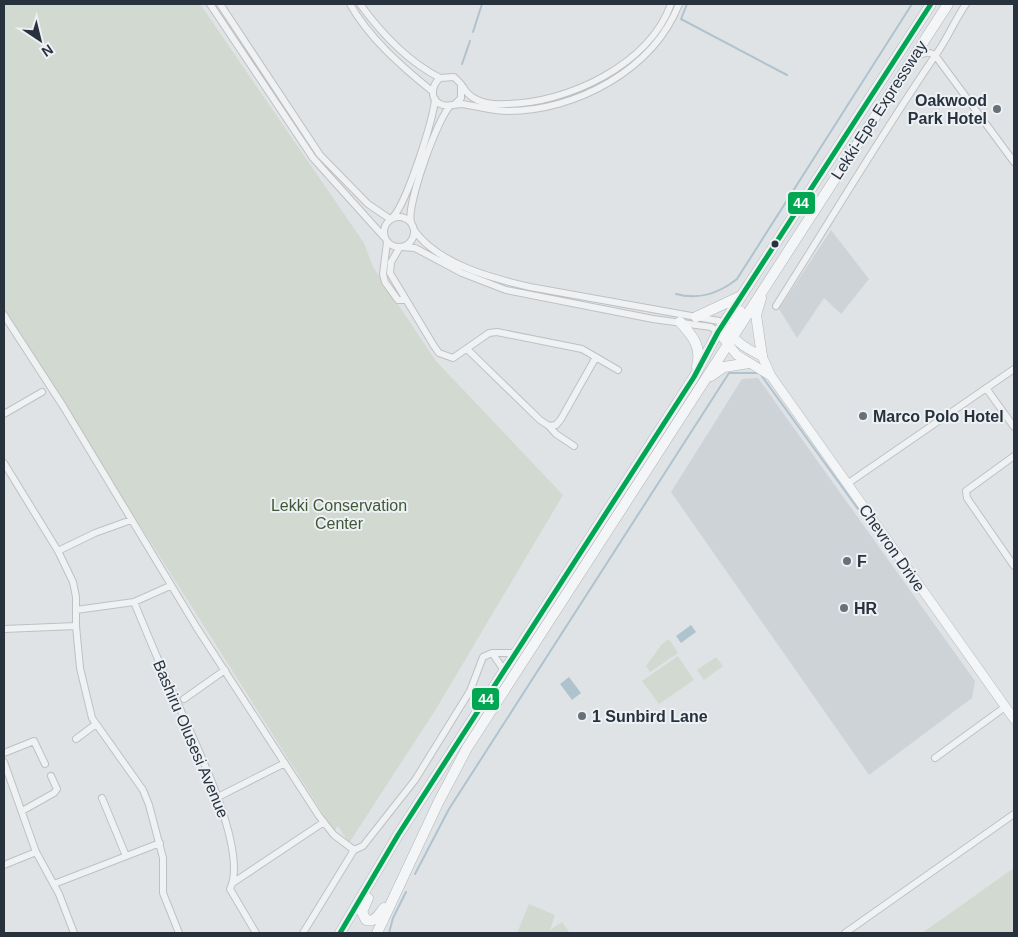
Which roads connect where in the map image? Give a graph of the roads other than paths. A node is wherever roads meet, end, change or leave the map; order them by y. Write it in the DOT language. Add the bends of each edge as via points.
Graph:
graph roads {
  1 [pos="210,4"];
  2 [pos="220,4"];
  3 [pos="350,4"];
  4 [pos="360,4"];
  5 [pos="671,4"];
  6 [pos="679,4"];
  7 [pos="931,4"];
  8 [pos="948,4"];
  9 [pos="966,4"];
  10 [pos="928,34"];
  11 [pos="933,54"];
  12 [pos="913,59"];
  13 [pos="440,78"];
  14 [pos="463,87"];
  15 [pos="432,91"];
  16 [pos="435,99"];
  17 [pos="453,105"];
  18 [pos="1014,162"];
  19 [pos="392,218"];
  20 [pos="411,222"];
  21 [pos="789,226"];
  22 [pos="414,230"];
  23 [pos="386,240"];
  24 [pos="401,247"];
  25 [pos="763,287"];
  26 [pos="747,290"];
  27 [pos="404,300"];
  28 [pos="776,306"];
  29 [pos="4,315"];
  30 [pos="696,316"];
  31 [pos="680,322"];
  32 [pos="726,336"];
  33 [pos="468,349"];
  34 [pos="762,356"];
  35 [pos="596,357"];
  36 [pos="749,363"];
  37 [pos="1014,369"];
  38 [pos="618,370"];
  39 [pos="771,376"];
  40 [pos="694,377"];
  41 [pos="706,380"];
  42 [pos="986,388"];
  43 [pos="42,392"];
  44 [pos="4,414"];
  45 [pos="680,420"];
  46 [pos="549,426"];
  47 [pos="1014,427"];
  48 [pos="574,446"];
  49 [pos="1014,456"];
  50 [pos="4,463"];
  51 [pos="847,484"];
  52 [pos="132,520"];
  53 [pos="58,551"];
  54 [pos="1014,566"];
  55 [pos="170,586"];
  56 [pos="134,602"];
  57 [pos="76,610"];
  58 [pos="76,626"];
  59 [pos="4,629"];
  60 [pos="514,653"];
  61 [pos="492,654"];
  62 [pos="504,669"];
  63 [pos="225,670"];
  64 [pos="184,699"];
  65 [pos="1005,707"];
  66 [pos="1014,720"];
  67 [pos="96,724"];
  68 [pos="76,739"];
  69 [pos="4,753"];
  70 [pos="935,758"];
  71 [pos="4,762"];
  72 [pos="285,763"];
  73 [pos="45,764"];
  74 [pos="51,776"];
  75 [pos="218,797"];
  76 [pos="102,798"];
  77 [pos="22,811"];
  78 [pos="1014,814"];
  79 [pos="324,822"];
  80 [pos="160,843"];
  81 [pos="354,850"];
  82 [pos="36,852"];
  83 [pos="126,856"];
  84 [pos="4,865"];
  85 [pos="378,869"];
  86 [pos="234,882"];
  87 [pos="54,884"];
  88 [pos="394,893"];
  89 [pos="74,933"];
  90 [pos="179,933"];
  91 [pos="256,933"];
  92 [pos="302,933"];
  93 [pos="340,933"];
  94 [pos="376,933"];
  95 [pos="845,933"];
  1 -- 23 [label="street" via="313,158"];
  2 -- 19 [label="street" via="320,155 368,204"];
  3 -- 15 [label="street" via="365,27"];
  4 -- 13 [label="street" via="405,54"];
  5 -- 14 [label="street" via="664,20 636,53 613,71 585,86 552,98 494,104 476,99"];
  6 -- 17 [label="street" via="665,30 644,55 623,73 585,95 554,105 522,110"];
  7 -- 21 [label="highway, Lekki-Epe Expressway"];
  8 -- 10 [label="highway, Lekki-Epe Expressway"];
  9 -- 11 [label="street"];
  10 -- 11 [label="street"];
  10 -- 12 [label="highway, Lekki-Epe Expressway"];
  11 -- 12 [label="street" via="923,53"];
  11 -- 18 [label="street"];
  11 -- 28 [label="street"];
  12 -- 25 [label="highway, Lekki-Epe Expressway"];
  13 -- 14 [label="street" via="454,77"];
  13 -- 15 [label="street"];
  14 -- 17 [label="street" via="461,98"];
  15 -- 16 [label="street"];
  16 -- 17 [label="street" via="443,105"];
  16 -- 19 [label="street" via="401,206"];
  17 -- 20 [label="street" via="440,121 422,168 409,211"];
  19 -- 20 [label="street" via="402,216"];
  19 -- 23 [label="street" via="384,227"];
  20 -- 22 [label="street"];
  21 -- 26 [label="highway, Lekki-Epe Expressway"];
  21 -- 32 [label="highway" via="784,241"];
  22 -- 24 [label="street" via="412,239"];
  22 -- 30 [label="street" via="440,253 499,279"];
  23 -- 24 [label="street"];
  23 -- 27 [label="street" via="383,267 386,282 398,300"];
  24 -- 27 [label="street" via="390,262 390,273 404,294"];
  24 -- 31 [label="street" via="415,248 462,273 506,290"];
  25 -- 32 [label="highway, Lekki-Epe Expressway"];
  25 -- 34 [label="highway" via="756,315"];
  26 -- 30 [label="highway" via="731,302"];
  26 -- 32 [label="highway, Lekki-Epe Expressway"];
  27 -- 33 [label="street" via="439,353 453,358"];
  29 -- 52 [label="street"];
  30 -- 32 [label="street" via="719,321"];
  31 -- 32 [label="street" via="710,327"];
  31 -- 40 [label="highway" via="698,346"];
  32 -- 34 [label="main road"];
  32 -- 36 [label="main road, Chevron Drive"];
  32 -- 40 [label="highway, Lekki-Epe Expressway"];
  32 -- 41 [label="highway, Lekki-Epe Expressway"];
  32 -- 45 [label="highway" via="680,411"];
  33 -- 35 [label="street" via="489,333 497,332 582,349"];
  33 -- 46 [label="street"];
  34 -- 39 [label="main road, Chevron Drive"];
  35 -- 38 [label="street"];
  35 -- 46 [label="street" via="561,419 556,425"];
  36 -- 39 [label="main road, Chevron Drive"];
  36 -- 41 [label="highway" via="724,367"];
  37 -- 42 [label="street"];
  39 -- 51 [label="main road, Chevron Drive"];
  40 -- 60 [label="highway, Lekki-Epe Expressway"];
  41 -- 45 [label="highway, Lekki-Epe Expressway"];
  42 -- 47 [label="street"];
  42 -- 51 [label="street"];
  43 -- 44 [label="street"];
  45 -- 88 [label="highway, Lekki-Epe Expressway" via="467,748"];
  46 -- 48 [label="street"];
  49 -- 54 [label="street" via="966,491 967,498"];
  50 -- 53 [label="street"];
  51 -- 65 [label="main road, Chevron Drive"];
  52 -- 53 [label="street"];
  52 -- 55 [label="street"];
  53 -- 57 [label="street" via="73,582"];
  55 -- 56 [label="street"];
  55 -- 63 [label="street"];
  56 -- 57 [label="street"];
  56 -- 75 [label="street, Bashiru Olusesi Avenue"];
  57 -- 58 [label="street"];
  58 -- 59 [label="street"];
  58 -- 67 [label="street" via="80,668"];
  60 -- 61 [label="street"];
  60 -- 62 [label="highway, Lekki-Epe Expressway"];
  61 -- 62 [label="street"];
  61 -- 81 [label="street" via="483,657 470,691 415,780 363,846"];
  62 -- 85 [label="highway, Lekki-Epe Expressway"];
  63 -- 64 [label="street"];
  63 -- 72 [label="street"];
  65 -- 66 [label="main road, Chevron Drive"];
  65 -- 70 [label="street"];
  67 -- 68 [label="street"];
  67 -- 80 [label="street" via="143,790"];
  69 -- 73 [label="street" via="34,741"];
  71 -- 77 [label="street"];
  72 -- 75 [label="street"];
  72 -- 79 [label="street"];
  74 -- 77 [label="street" via="56,792"];
  75 -- 86 [label="street, Bashiru Olusesi Avenue" via="228,827"];
  76 -- 83 [label="street"];
  77 -- 82 [label="street"];
  78 -- 95 [label="street"];
  79 -- 81 [label="street" via="334,835"];
  79 -- 86 [label="street"];
  80 -- 83 [label="street"];
  80 -- 90 [label="street" via="163,893"];
  81 -- 92 [label="street"];
  82 -- 84 [label="street"];
  82 -- 87 [label="street"];
  83 -- 87 [label="street"];
  85 -- 88 [label="highway" via="377,880 362,912 366,920 376,918"];
  85 -- 93 [label="highway, Lekki-Epe Expressway"];
  86 -- 91 [label="street, Bashiru Olusesi Avenue" via="230,889"];
  87 -- 89 [label="street"];
  88 -- 94 [label="highway, Lekki-Epe Expressway"];
}
